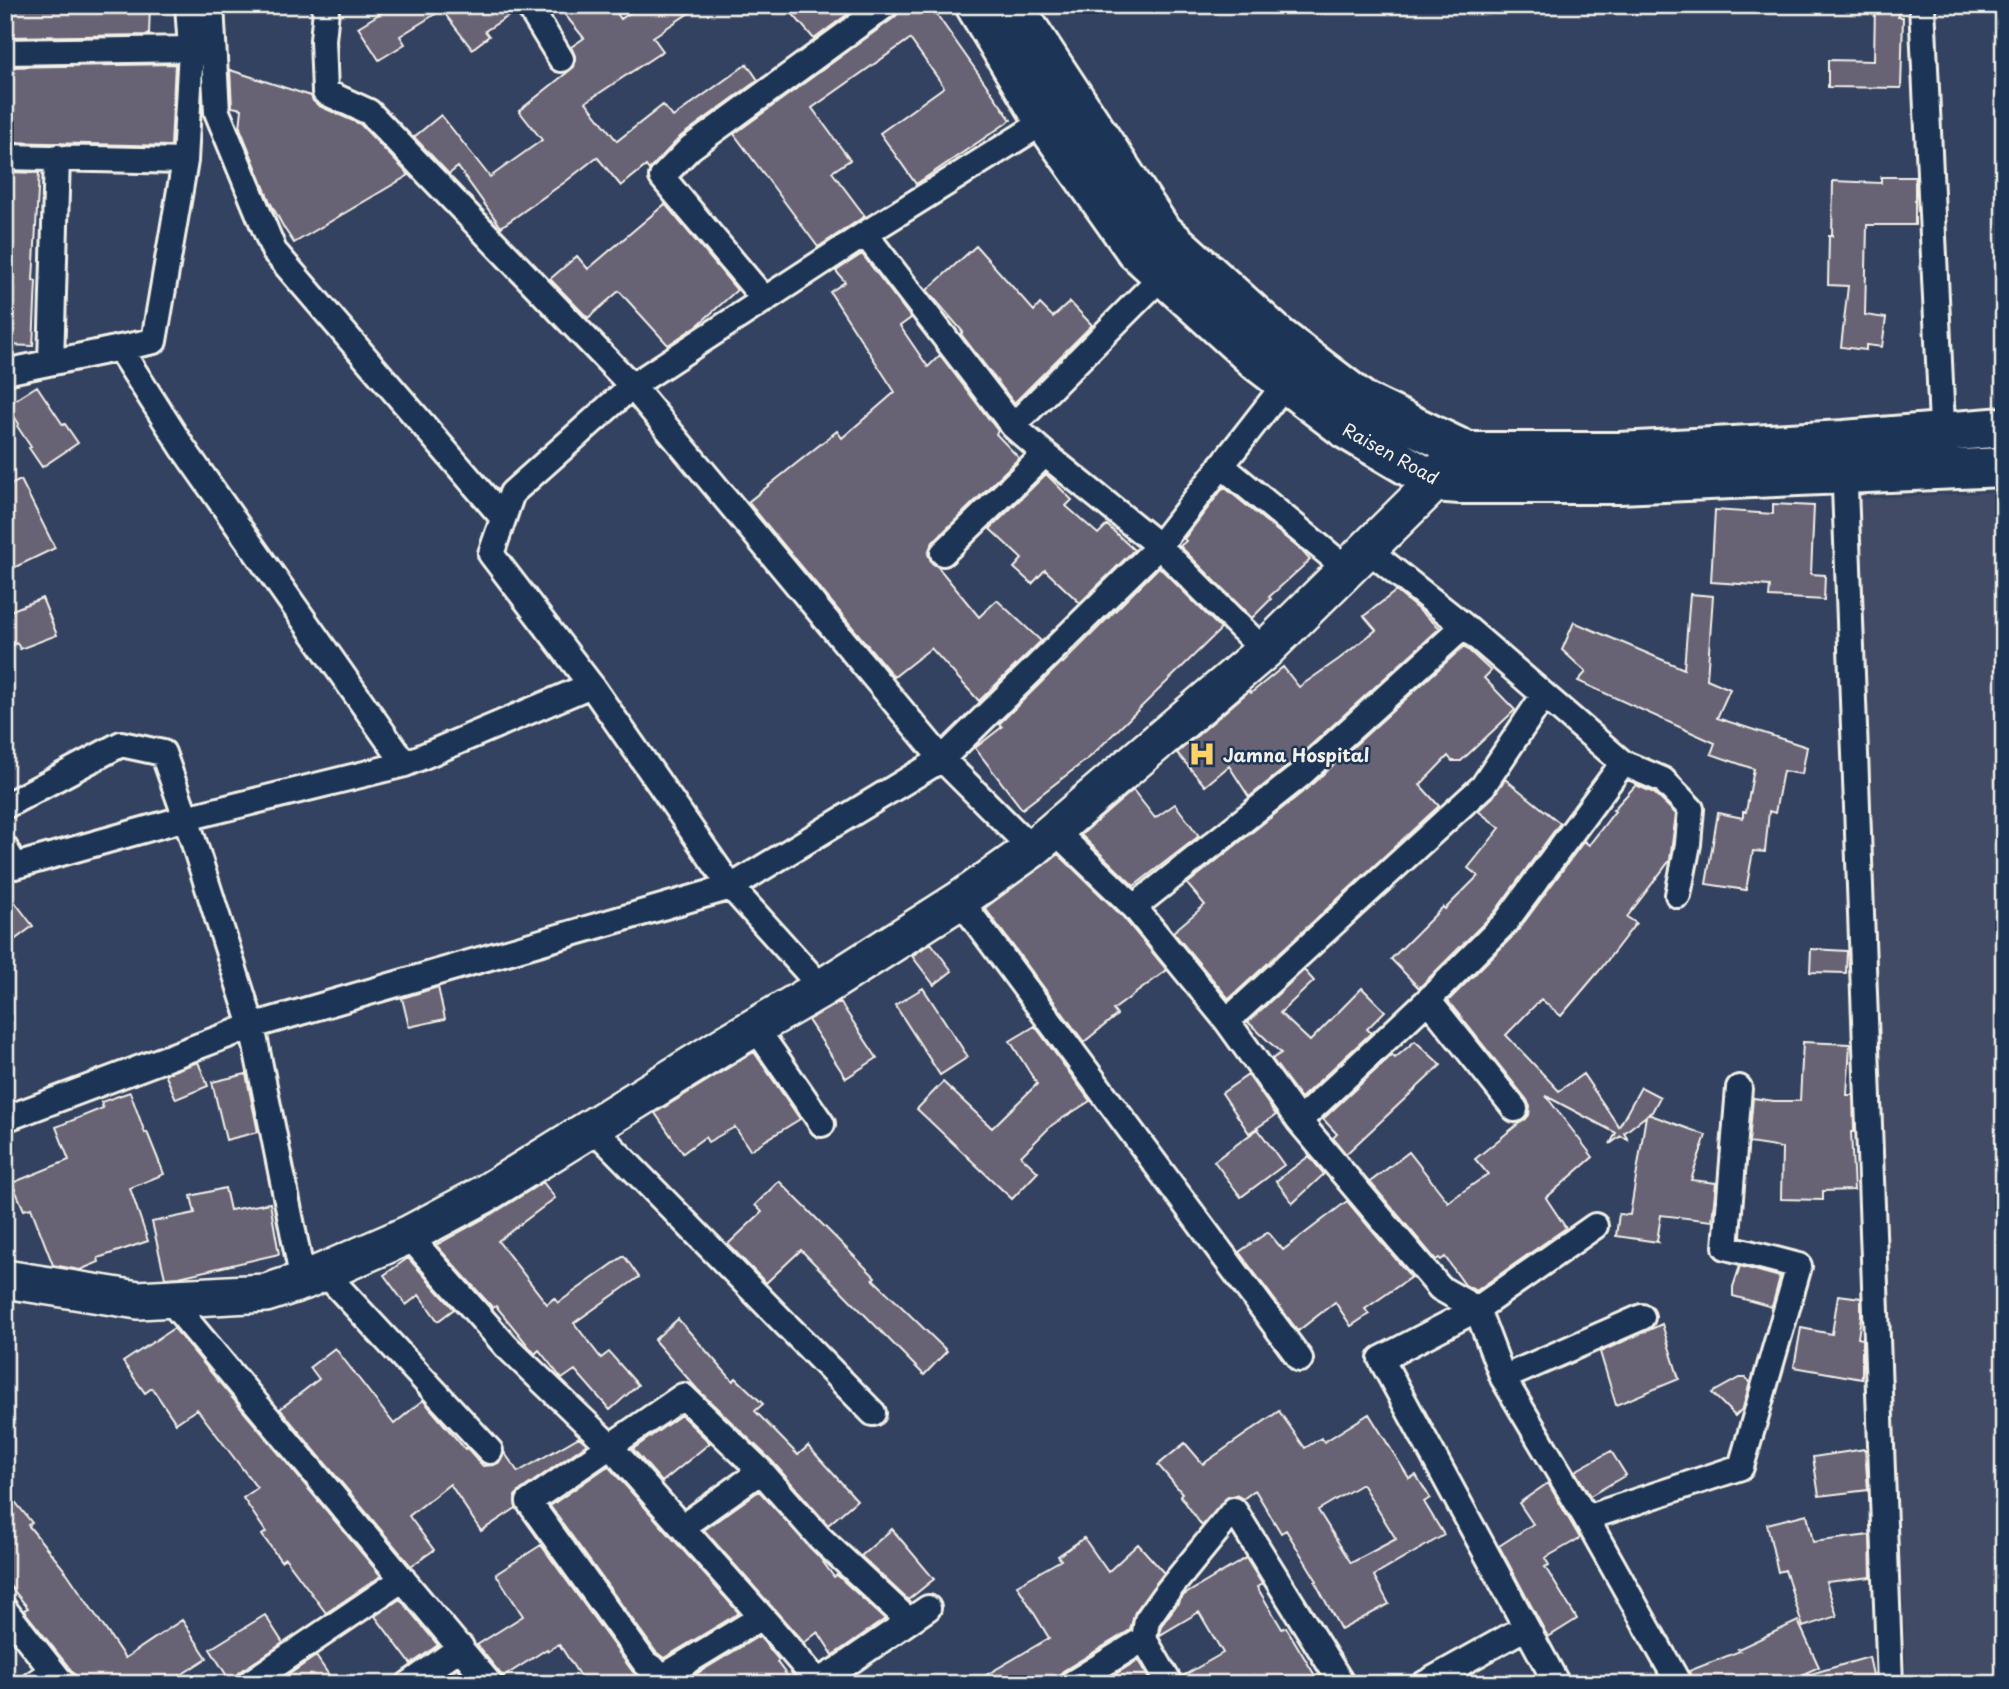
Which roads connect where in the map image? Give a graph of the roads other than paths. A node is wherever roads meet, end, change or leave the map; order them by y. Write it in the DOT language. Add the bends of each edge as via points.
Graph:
graph roads {
  1 [pos="188,5"];
  2 [pos="211,5"];
  3 [pos="323,5"];
  4 [pos="528,5"];
  5 [pos="886,5"];
  6 [pos="975,5"];
  7 [pos="1013,5"];
  8 [pos="1922,5"];
  9 [pos="191,48"];
  10 [pos="5,52"];
  11 [pos="561,59"];
  12 [pos="1076,101"];
  13 [pos="1045,122"];
  14 [pos="5,157"];
  15 [pos="57,158"];
  16 [pos="185,161"];
  17 [pos="865,234"];
  18 [pos="1163,275"];
  19 [pos="765,300"];
  20 [pos="119,348"];
  21 [pos="51,362"];
  22 [pos="5,372"];
  23 [pos="1286,383"];
  24 [pos="632,386"];
  25 [pos="1013,426"];
  26 [pos="2004,427"];
  27 [pos="1942,433"];
  28 [pos="1458,447"];
  29 [pos="1045,454"];
  30 [pos="1844,458"];
  31 [pos="1221,465"];
  32 [pos="2004,467"];
  33 [pos="1944,471"];
  34 [pos="1435,482"];
  35 [pos="503,518"];
  36 [pos="1159,547"];
  37 [pos="943,553"];
  38 [pos="1357,559"];
  39 [pos="1464,626"];
  40 [pos="1264,651"];
  41 [pos="591,685"];
  42 [pos="1544,695"];
  43 [pos="942,759"];
  44 [pos="1623,763"];
  45 [pos="405,764"];
  46 [pos="5,806"];
  47 [pos="186,818"];
  48 [pos="1043,840"];
  49 [pos="5,848"];
  50 [pos="731,887"];
  51 [pos="1678,895"];
  52 [pos="960,900"];
  53 [pos="1134,907"];
  54 [pos="822,988"];
  55 [pos="1428,1000"];
  56 [pos="1227,1021"];
  57 [pos="252,1026"];
  58 [pos="755,1027"];
  59 [pos="1739,1088"];
  60 [pos="1515,1109"];
  61 [pos="5,1119"];
  62 [pos="1299,1121"];
  63 [pos="822,1124"];
  64 [pos="592,1127"];
  65 [pos="1595,1226"];
  66 [pos="408,1235"];
  67 [pos="313,1276"];
  68 [pos="5,1279"];
  69 [pos="169,1299"];
  70 [pos="1477,1309"];
  71 [pos="1642,1317"];
  72 [pos="1300,1359"];
  73 [pos="1503,1378"];
  74 [pos="873,1413"];
  75 [pos="609,1445"];
  76 [pos="490,1451"];
  77 [pos="761,1471"];
  78 [pos="1586,1518"];
  79 [pos="682,1527"];
  80 [pos="403,1579"];
  81 [pos="5,1610"];
  82 [pos="761,1617"];
  83 [pos="1526,1628"];
  84 [pos="1144,1639"];
  85 [pos="461,1647"];
  86 [pos="844,1676"];
  87 [pos="50,1680"];
  88 [pos="815,1683"];
  89 [pos="248,1684"];
  90 [pos="410,1684"];
  91 [pos="490,1684"];
  92 [pos="1071,1684"];
  93 [pos="1170,1684"];
  94 [pos="1342,1684"];
  95 [pos="1424,1684"];
  96 [pos="1556,1684"];
  97 [pos="1679,1684"];
  98 [pos="1890,1684"];
  1 -- 9 [label="street"];
  2 -- 35 [label="street" via="217,112 275,251"];
  3 -- 24 [label="street" via="325,92 369,111"];
  4 -- 11 [label="street"];
  5 -- 19 [label="street" via="691,148 662,177"];
  6 -- 13 [label="main road, Raisen Road"];
  7 -- 12 [label="main road, Raisen Road"];
  8 -- 27 [label="street"];
  9 -- 10 [label="street"];
  9 -- 16 [label="street"];
  12 -- 13 [label="street"];
  12 -- 28 [label="main road, Raisen Road" via="1161,230 1279,337 1364,402"];
  13 -- 17 [label="street"];
  13 -- 18 [label="main road, Raisen Road" via="1136,251"];
  14 -- 15 [label="street"];
  15 -- 16 [label="street"];
  15 -- 21 [label="street"];
  16 -- 20 [label="street" via="154,341"];
  17 -- 19 [label="street"];
  17 -- 25 [label="street"];
  18 -- 23 [label="main road, Raisen Road"];
  18 -- 25 [label="street"];
  19 -- 24 [label="street"];
  20 -- 21 [label="street"];
  20 -- 45 [label="street" via="183,448"];
  21 -- 22 [label="street"];
  23 -- 31 [label="street"];
  23 -- 34 [label="main road, Raisen Road" via="1347,430"];
  24 -- 35 [label="street" via="512,493"];
  24 -- 43 [label="street"];
  25 -- 29 [label="street"];
  26 -- 27 [label="main road, Raisen Road"];
  27 -- 30 [label="main road, Raisen Road"];
  27 -- 33 [label="street"];
  28 -- 30 [label="main road, Raisen Road" via="1468,452"];
  28 -- 34 [label="street"];
  29 -- 36 [label="street"];
  29 -- 37 [label="street"];
  30 -- 33 [label="main road, Raisen Road"];
  30 -- 34 [label="main road, Raisen Road" via="1619,484"];
  30 -- 98 [label="street"];
  31 -- 36 [label="street"];
  31 -- 38 [label="street"];
  32 -- 33 [label="main road, Raisen Road"];
  34 -- 38 [label="street"];
  35 -- 41 [label="street" via="491,554"];
  36 -- 40 [label="street"];
  36 -- 43 [label="street"];
  38 -- 39 [label="street"];
  38 -- 40 [label="street"];
  39 -- 42 [label="street"];
  39 -- 53 [label="street" via="1299,776"];
  40 -- 48 [label="street"];
  41 -- 45 [label="street"];
  41 -- 50 [label="street"];
  42 -- 44 [label="street"];
  42 -- 56 [label="street" via="1483,786"];
  43 -- 48 [label="street"];
  43 -- 50 [label="street"];
  44 -- 51 [label="street" via="1663,780 1691,809"];
  44 -- 55 [label="street" via="1505,923"];
  45 -- 47 [label="street"];
  46 -- 47 [label="street" via="121,744 163,753"];
  47 -- 49 [label="street" via="15,866"];
  47 -- 57 [label="street"];
  48 -- 52 [label="street"];
  48 -- 53 [label="street"];
  50 -- 54 [label="street"];
  50 -- 57 [label="street"];
  52 -- 54 [label="street"];
  52 -- 72 [label="street"];
  53 -- 56 [label="street"];
  54 -- 58 [label="street"];
  55 -- 60 [label="street"];
  55 -- 62 [label="street"];
  56 -- 62 [label="street"];
  57 -- 61 [label="street"];
  57 -- 67 [label="street"];
  58 -- 63 [label="street"];
  58 -- 64 [label="street"];
  59 -- 78 [label="street" via="1726,1247 1799,1266 1741,1466"];
  62 -- 70 [label="street" via="1440,1288"];
  64 -- 66 [label="street"];
  64 -- 74 [label="street"];
  65 -- 70 [label="street"];
  66 -- 67 [label="street"];
  66 -- 75 [label="street" via="506,1346"];
  67 -- 69 [label="street" via="266,1293"];
  67 -- 76 [label="street"];
  68 -- 69 [label="street" via="138,1300"];
  69 -- 80 [label="street"];
  70 -- 73 [label="street"];
  70 -- 83 [label="street" via="1381,1359"];
  71 -- 73 [label="street"];
  73 -- 78 [label="street"];
  75 -- 77 [label="street" via="683,1396"];
  75 -- 79 [label="street"];
  75 -- 82 [label="street" via="529,1502 645,1663 664,1676"];
  77 -- 79 [label="street"];
  77 -- 86 [label="street" via="819,1537 919,1614"];
  78 -- 97 [label="street"];
  79 -- 82 [label="street"];
  80 -- 85 [label="street"];
  80 -- 89 [label="street"];
  81 -- 87 [label="street"];
  82 -- 88 [label="street"];
  83 -- 95 [label="street"];
  83 -- 96 [label="street"];
  84 -- 92 [label="street"];
  84 -- 93 [label="street"];
  84 -- 94 [label="street" via="1147,1620 1163,1597 1234,1510"];
  85 -- 90 [label="street"];
  85 -- 91 [label="street"];
  86 -- 88 [label="street"];
}
